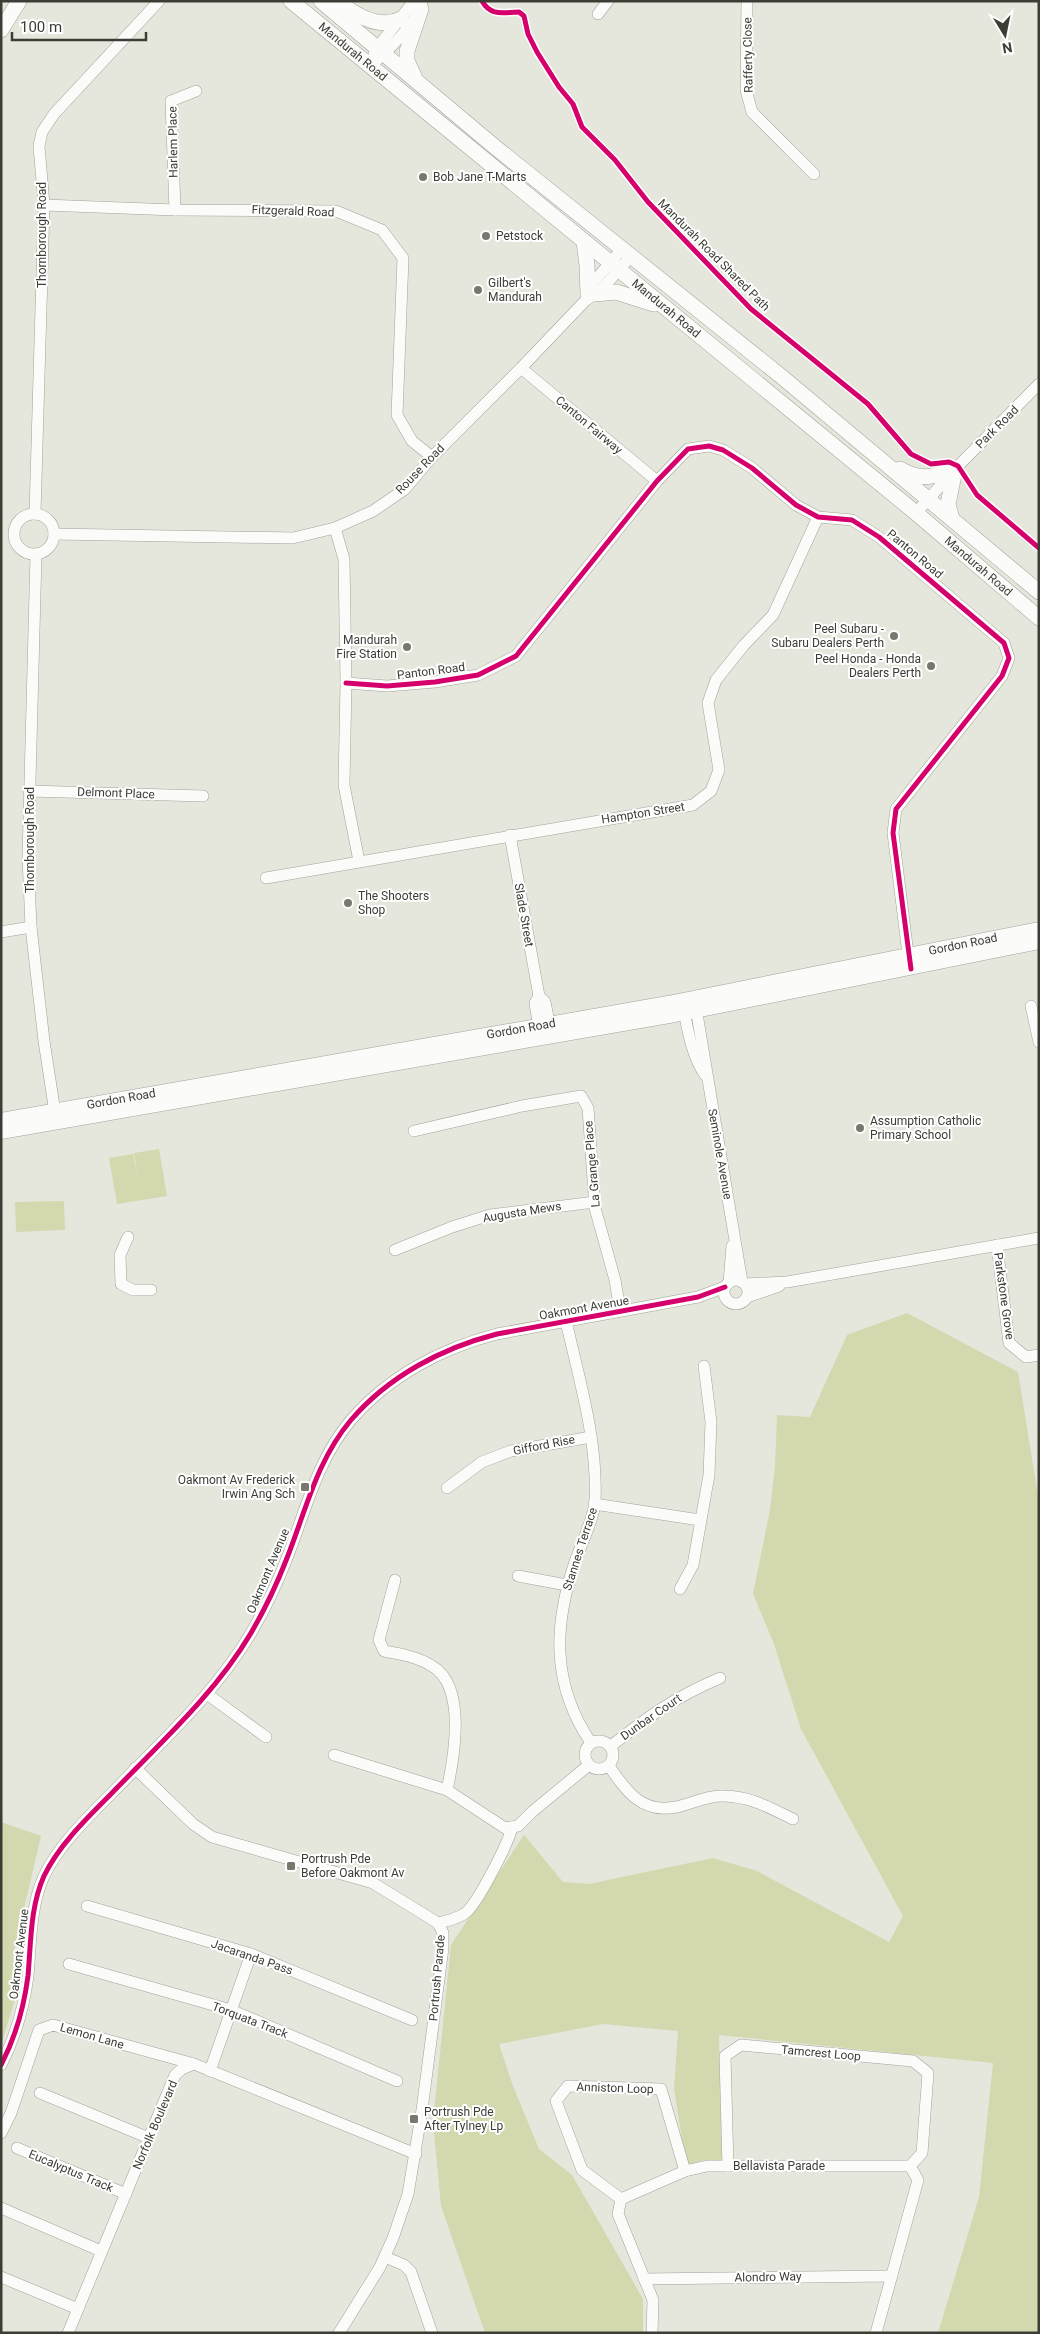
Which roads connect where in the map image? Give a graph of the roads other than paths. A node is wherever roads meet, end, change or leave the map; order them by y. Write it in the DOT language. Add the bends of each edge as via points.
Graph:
graph roads {
  1 [pos="19,1"];
  2 [pos="159,1"];
  3 [pos="291,1"];
  4 [pos="320,1"];
  5 [pos="338,1"];
  6 [pos="608,1"];
  7 [pos="747,1"];
  8 [pos="419,4"];
  9 [pos="598,14"];
  10 [pos="401,19"];
  11 [pos="1,30"];
  12 [pos="381,51"];
  13 [pos="370,66"];
  14 [pos="416,79"];
  15 [pos="196,91"];
  16 [pos="814,174"];
  17 [pos="44,205"];
  18 [pos="175,210"];
  19 [pos="584,242"];
  20 [pos="627,252"];
  21 [pos="614,266"];
  22 [pos="589,296"];
  23 [pos="665,308"];
  24 [pos="521,368"];
  25 [pos="1039,384"];
  26 [pos="875,455"];
  27 [pos="432,457"];
  28 [pos="955,470"];
  29 [pos="657,481"];
  30 [pos="925,497"];
  31 [pos="913,511"];
  32 [pos="35,514"];
  33 [pos="818,517"];
  34 [pos="952,519"];
  35 [pos="335,528"];
  36 [pos="7,534"];
  37 [pos="54,534"];
  38 [pos="36,555"];
  39 [pos="1039,592"];
  40 [pos="1039,618"];
  41 [pos="346,683"];
  42 [pos="29,791"];
  43 [pos="203,796"];
  44 [pos="510,834"];
  45 [pos="359,861"];
  46 [pos="266,878"];
  47 [pos="31,927"];
  48 [pos="1039,928"];
  49 [pos="1,932"];
  50 [pos="1039,942"];
  51 [pos="909,962"];
  52 [pos="689,1005"];
  53 [pos="1031,1006"];
  54 [pos="545,1031"];
  55 [pos="1039,1042"];
  56 [pos="55,1117"];
  57 [pos="1,1120"];
  58 [pos="414,1131"];
  59 [pos="1,1132"];
  60 [pos="595,1202"];
  61 [pos="734,1232"];
  62 [pos="128,1238"];
  63 [pos="1039,1238"];
  64 [pos="997,1245"];
  65 [pos="395,1250"];
  66 [pos="787,1282"];
  67 [pos="744,1283"];
  68 [pos="727,1285"];
  69 [pos="151,1290"];
  70 [pos="698,1297"];
  71 [pos="747,1297"];
  72 [pos="729,1302"];
  73 [pos="620,1311"];
  74 [pos="566,1321"];
  75 [pos="1039,1355"];
  76 [pos="704,1366"];
  77 [pos="591,1436"];
  78 [pos="448,1488"];
  79 [pos="594,1504"];
  80 [pos="700,1520"];
  81 [pos="518,1576"];
  82 [pos="395,1580"];
  83 [pos="567,1585"];
  84 [pos="680,1589"];
  85 [pos="720,1678"];
  86 [pos="206,1694"];
  87 [pos="266,1737"];
  88 [pos="591,1743"];
  89 [pos="611,1746"];
  90 [pos="334,1755"];
  91 [pos="589,1765"];
  92 [pos="608,1766"];
  93 [pos="135,1768"];
  94 [pos="447,1790"];
  95 [pos="793,1819"];
  96 [pos="512,1827"];
  97 [pos="88,1906"];
  98 [pos="438,1923"];
  99 [pos="251,1954"];
  100 [pos="69,1964"];
  101 [pos="230,2010"];
  102 [pos="412,2020"];
  103 [pos="194,2064"];
  104 [pos="1,2065"];
  105 [pos="210,2071"];
  106 [pos="397,2081"];
  107 [pos="40,2093"];
  108 [pos="1,2133"];
  109 [pos="149,2138"];
  110 [pos="17,2148"];
  111 [pos="416,2154"];
  112 [pos="728,2166"];
  113 [pos="910,2166"];
  114 [pos="685,2171"];
  115 [pos="126,2194"];
  116 [pos="621,2199"];
  117 [pos="1,2208"];
  118 [pos="101,2251"];
  119 [pos="385,2257"];
  120 [pos="892,2276"];
  121 [pos="1,2277"];
  122 [pos="644,2279"];
  123 [pos="78,2309"];
  124 [pos="68,2333"];
  125 [pos="338,2333"];
  126 [pos="432,2333"];
  127 [pos="652,2333"];
  128 [pos="876,2333"];
  1 -- 11 [label="highway"];
  2 -- 17 [label="street, Thornborough Road" via="54,114 42,132 39,146"];
  3 -- 13 [label="highway, Mandurah Road"];
  4 -- 12 [label="highway, Mandurah Road"];
  5 -- 10 [label="highway" via="361,17 376,22 389,23"];
  6 -- 9 [label="street"];
  7 -- 16 [label="street, Rafferty Close" via="746,90 752,112"];
  8 -- 10 [label="street"];
  8 -- 12 [label="street"];
  8 -- 14 [label="highway" via="406,57"];
  10 -- 12 [label="street"];
  12 -- 13 [label="street"];
  12 -- 14 [label="highway, Mandurah Road"];
  13 -- 19 [label="highway, Mandurah Road"];
  14 -- 20 [label="highway, Mandurah Road"];
  15 -- 18 [label="street, Harlem Place" via="171,101"];
  17 -- 18 [label="street, Fitzgerald Road"];
  17 -- 32 [label="street, Thornborough Road"];
  18 -- 27 [label="street, Fitzgerald Road" via="336,211 382,230 403,258 398,415 412,441"];
  19 -- 21 [label="highway, Mandurah Road"];
  19 -- 22 [label="highway"];
  20 -- 21 [label="street, Rouse Road"];
  20 -- 26 [label="highway, Mandurah Road"];
  21 -- 22 [label="street, Rouse Road"];
  21 -- 23 [label="highway, Mandurah Road"];
  22 -- 23 [label="highway" via="616,292"];
  22 -- 24 [label="street, Rouse Road"];
  23 -- 31 [label="highway, Mandurah Road"];
  24 -- 27 [label="street, Rouse Road"];
  24 -- 29 [label="street, Canton Fairway"];
  25 -- 28 [label="street, Park Road"];
  26 -- 28 [label="highway" via="912,476 924,478"];
  26 -- 30 [label="highway, Mandurah Road"];
  27 -- 35 [label="street, Rouse Road" via="405,489 373,511"];
  28 -- 30 [label="street, Park Road"];
  28 -- 34 [label="highway" via="948,504"];
  29 -- 33 [label="street, Panton Road" via="688,449 709,446 723,450 752,468 796,505"];
  29 -- 41 [label="street, Panton Road" via="516,656 478,675 435,682 387,686"];
  30 -- 31 [label="street, Park Road"];
  30 -- 34 [label="highway, Mandurah Road"];
  31 -- 40 [label="highway, Mandurah Road"];
  32 -- 36 [label="street" via="20,519"];
  32 -- 37 [label="street" via="49,520"];
  33 -- 44 [label="street, Hampton Street" via="773,615 716,680 708,704 720,770 711,791 693,805"];
  33 -- 51 [label="street, Panton Road" via="852,520 879,537 1004,643 1008,658 1002,676 896,809 893,833"];
  34 -- 39 [label="highway, Mandurah Road"];
  35 -- 37 [label="street, Rouse Road" via="293,538 268,539"];
  35 -- 41 [label="street" via="344,559"];
  36 -- 38 [label="street" via="20,549"];
  37 -- 38 [label="street" via="49,548"];
  38 -- 42 [label="street, Thornborough Road"];
  41 -- 45 [label="street" via="344,784"];
  42 -- 43 [label="street, Delmont Place"];
  42 -- 47 [label="street, Thornborough Road"];
  44 -- 45 [label="street, Hampton Street"];
  44 -- 54 [label="street, Slade Street" via="539,996 535,1003"];
  45 -- 46 [label="street, Hampton Street"];
  47 -- 49 [label="street"];
  47 -- 56 [label="street, Thornborough Road"];
  48 -- 51 [label="main road, Gordon Road"];
  50 -- 51 [label="main road, Gordon Road"];
  51 -- 52 [label="main road, Gordon Road"];
  52 -- 54 [label="main road, Gordon Road"];
  52 -- 61 [label="street, Seminole Avenue" via="706,1076"];
  53 -- 55 [label="street"];
  54 -- 56 [label="main road, Gordon Road"];
  56 -- 57 [label="main road, Gordon Road"];
  56 -- 59 [label="main road, Gordon Road"];
  58 -- 60 [label="street, La Grange Place" via="580,1096 588,1108"];
  60 -- 65 [label="street, Augusta Mews" via="490,1215"];
  60 -- 73 [label="street, La Grange Place"];
  61 -- 67 [label="street, Seminole Avenue"];
  61 -- 68 [label="street, Seminole Avenue"];
  62 -- 69 [label="street" via="120,1255 121,1284 133,1290"];
  63 -- 64 [label="street"];
  64 -- 66 [label="street"];
  64 -- 75 [label="street, Parkstone Grove" via="1009,1343 1026,1357"];
  66 -- 67 [label="street"];
  66 -- 71 [label="street"];
  67 -- 68 [label="street" via="735,1280"];
  67 -- 71 [label="street"];
  68 -- 70 [label="street, Oakmont Avenue"];
  68 -- 72 [label="street" via="724,1293"];
  70 -- 72 [label="street, Oakmont Avenue"];
  70 -- 73 [label="street, Oakmont Avenue"];
  71 -- 72 [label="street" via="737,1304"];
  73 -- 74 [label="street, Oakmont Avenue"];
  74 -- 77 [label="street, Stannes Terrace"];
  74 -- 86 [label="street, Oakmont Avenue" via="497,1334 460,1345 417,1366 362,1408 322,1465 281,1573 250,1634"];
  76 -- 80 [label="street" via="711,1422 709,1475"];
  77 -- 78 [label="street, Gifford Rise" via="511,1451 482,1462"];
  77 -- 79 [label="street, Stannes Terrace"];
  79 -- 80 [label="street"];
  79 -- 83 [label="street, Stannes Terrace"];
  80 -- 84 [label="street" via="693,1565"];
  81 -- 83 [label="street"];
  82 -- 94 [label="street" via="379,1640 384,1651 413,1657 434,1666 446,1681 456,1734"];
  83 -- 88 [label="street, Stannes Terrace" via="559,1629 560,1673 572,1712"];
  85 -- 89 [label="street, Dunbar Court" via="659,1709"];
  86 -- 87 [label="street"];
  86 -- 93 [label="street, Oakmont Avenue"];
  88 -- 89 [label="street" via="603,1741"];
  88 -- 91 [label="street" via="584,1754"];
  89 -- 92 [label="street" via="614,1758"];
  90 -- 94 [label="street"];
  91 -- 92 [label="street" via="598,1770"];
  91 -- 96 [label="street" via="518,1826"];
  92 -- 95 [label="street" via="639,1803 655,1808 675,1807 698,1799 722,1796 750,1798"];
  93 -- 98 [label="street, Portrush Parade" via="193,1824 212,1837 373,1883"];
  93 -- 104 [label="street, Oakmont Avenue" via="68,1841 43,1878 34,1913 21,2012"];
  94 -- 96 [label="street" via="505,1828"];
  96 -- 98 [label="street" via="503,1853 466,1913"];
  97 -- 99 [label="street, Jacaranda Pass"];
  98 -- 111 [label="street, Portrush Parade" via="443,1933 443,1948"];
  99 -- 101 [label="street"];
  99 -- 102 [label="street, Jacaranda Pass"];
  100 -- 101 [label="street, Torquata Track"];
  101 -- 105 [label="street"];
  101 -- 106 [label="street, Torquata Track"];
  103 -- 105 [label="street"];
  103 -- 108 [label="street, Lemon Lane" via="59,2026 47,2026 39,2030"];
  103 -- 109 [label="street, Norfolk Boulevard" via="176,2075"];
  105 -- 111 [label="street"];
  107 -- 109 [label="street"];
  109 -- 115 [label="street, Norfolk Boulevard"];
  110 -- 115 [label="street, Eucalyptus Track"];
  111 -- 119 [label="street, Portrush Parade" via="405,2203"];
  112 -- 113 [label="street, Bellavista Parade"];
  112 -- 113 [label="street, Tamcrest Loop" via="725,2056 742,2045 913,2061 928,2073 922,2154"];
  112 -- 114 [label="street, Bellavista Parade"];
  113 -- 120 [label="street" via="918,2180"];
  114 -- 116 [label="street, Bellavista Parade"];
  114 -- 116 [label="street, Anniston Loop" via="661,2089 568,2086 556,2101 582,2170"];
  115 -- 118 [label="street, Norfolk Boulevard"];
  116 -- 122 [label="street" via="618,2214"];
  117 -- 118 [label="street"];
  118 -- 123 [label="street, Norfolk Boulevard"];
  119 -- 125 [label="street, Portrush Parade" via="369,2288"];
  119 -- 126 [label="street" via="412,2272"];
  120 -- 122 [label="street, Alondro Way"];
  120 -- 128 [label="street"];
  121 -- 123 [label="street"];
  122 -- 127 [label="street" via="653,2300"];
  123 -- 124 [label="street, Norfolk Boulevard"];
}
